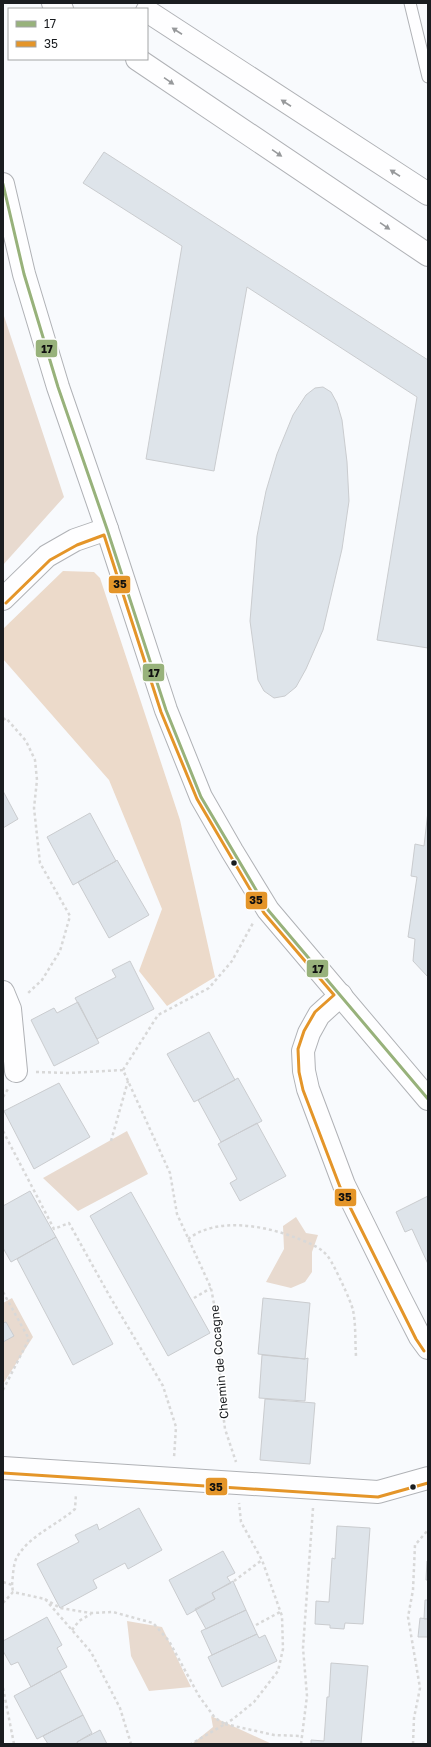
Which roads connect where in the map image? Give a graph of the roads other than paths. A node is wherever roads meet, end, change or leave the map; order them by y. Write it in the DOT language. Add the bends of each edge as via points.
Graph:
graph roads {
  1 [pos="410,3"];
  2 [pos="148,11"];
  3 [pos="138,60"];
  4 [pos="428,77"];
  5 [pos="3,184"];
  6 [pos="428,194"];
  7 [pos="6,207"];
  8 [pos="428,255"];
  9 [pos="107,529"];
  10 [pos="3,599"];
  11 [pos="340,995"];
  12 [pos="6,1001"];
  13 [pos="16,1072"];
  14 [pos="428,1099"];
  15 [pos="428,1348"];
  16 [pos="3,1468"];
  17 [pos="428,1478"];
  1 -- 4 [label="lane"];
  6 -- 2 [label="main road, one-way"];
  3 -- 8 [label="main road, one-way"];
  5 -- 7 [label="main road"];
  7 -- 9 [label="main road" via="43,340"];
  9 -- 10 [label="main road" via="75,540 46,556"];
  9 -- 11 [label="main road" via="166,710 201,797 268,910"];
  11 -- 14 [label="main road"];
  11 -- 15 [label="main road" via="319,1015 309,1033 303,1052 308,1089 344,1185 420,1337"];
  12 -- 13 [label="main road"];
  16 -- 17 [label="main road" via="378,1492"];
}
